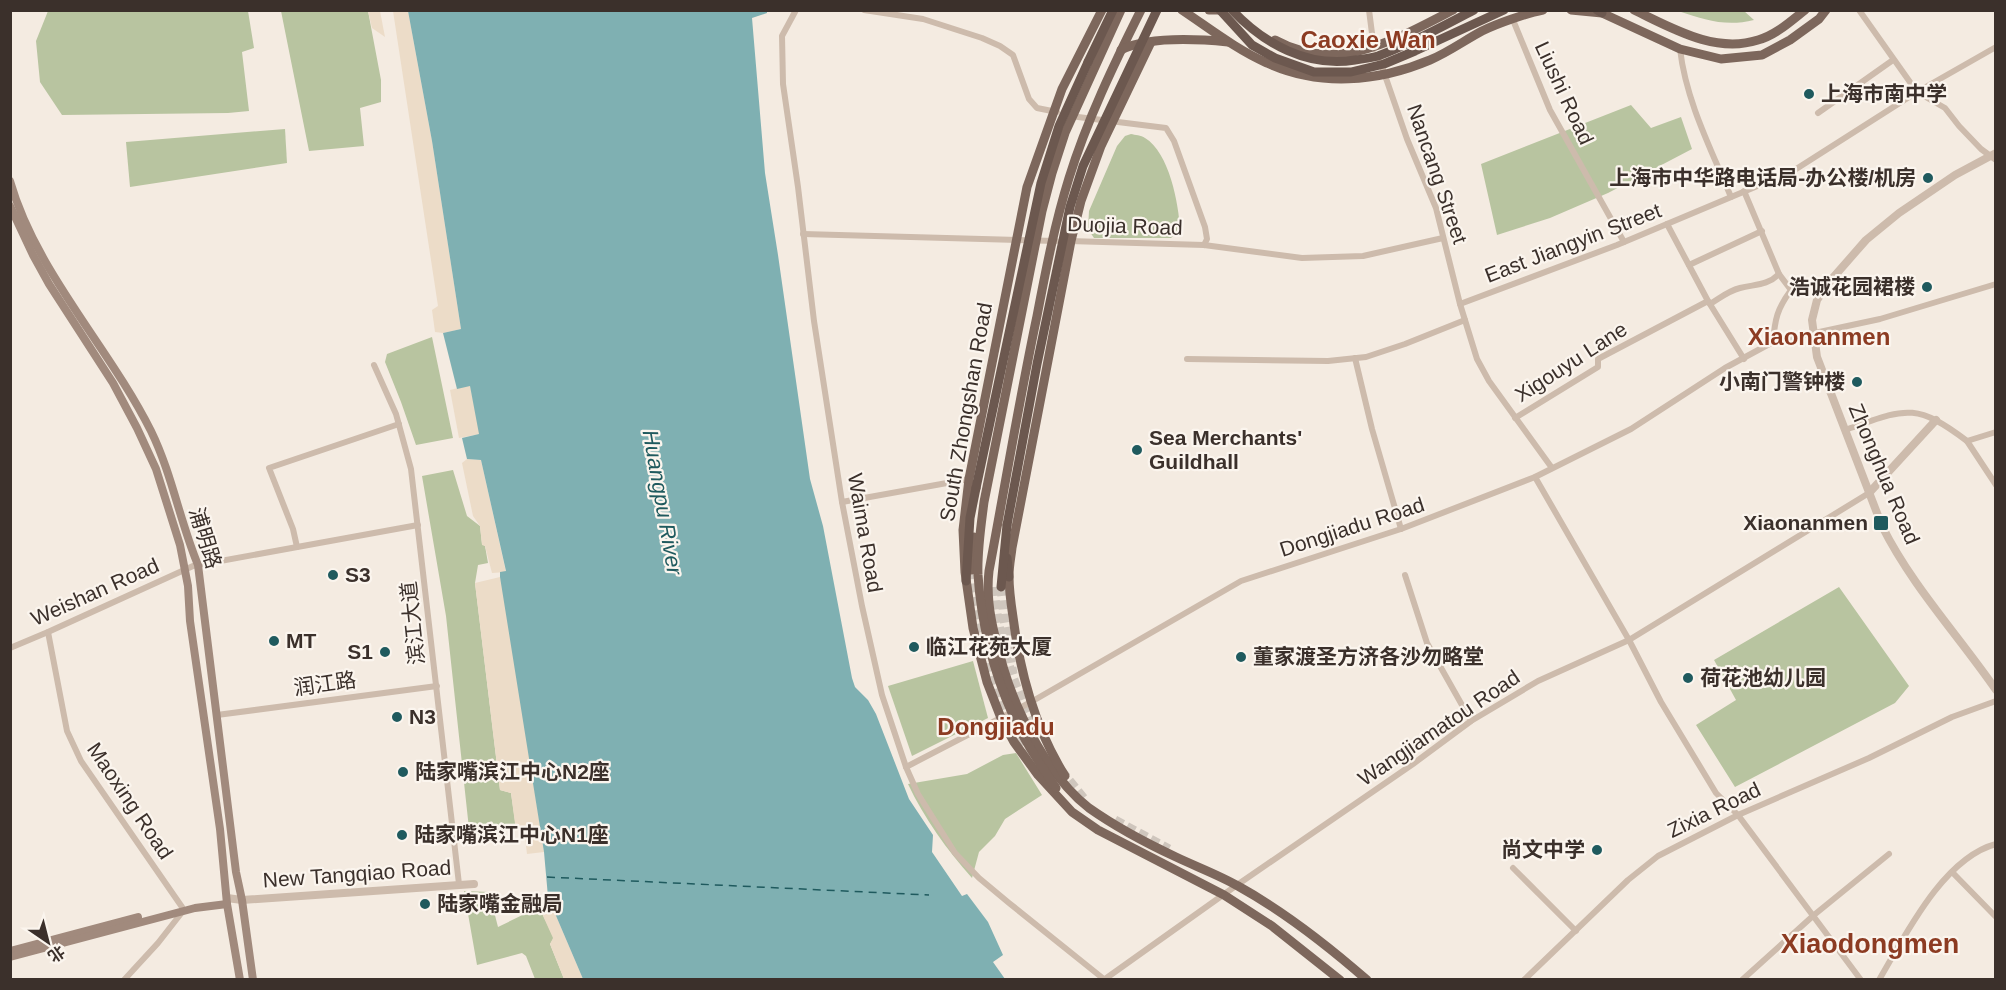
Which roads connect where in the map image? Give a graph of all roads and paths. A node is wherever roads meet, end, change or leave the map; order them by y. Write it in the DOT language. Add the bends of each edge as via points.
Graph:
graph roads {
  1 [pos="796,10"];
  2 [pos="864,10"];
  3 [pos="1102,10"];
  4 [pos="1113,10"];
  5 [pos="1121,10"];
  6 [pos="1141,10"];
  7 [pos="1157,10"];
  8 [pos="1182,10"];
  9 [pos="1209,10"];
  10 [pos="1222,10"];
  11 [pos="1232,10"];
  12 [pos="1370,10"];
  13 [pos="1453,10"];
  14 [pos="1474,10"];
  15 [pos="1504,10"];
  16 [pos="1542,10"];
  17 [pos="1571,10"];
  18 [pos="1634,10"];
  19 [pos="1805,10"];
  20 [pos="1827,10"];
  21 [pos="1859,10"];
  22 [pos="1600,12"];
  23 [pos="1513,20"];
  24 [pos="1151,42"];
  25 [pos="1232,43"];
  26 [pos="1995,47"];
  27 [pos="1374,48"];
  28 [pos="1680,49"];
  29 [pos="1121,50"];
  30 [pos="1893,60"];
  31 [pos="1385,74"];
  32 [pos="1917,92"];
  33 [pos="1053,111"];
  34 [pos="1818,113"];
  35 [pos="1073,116"];
  36 [pos="1090,120"];
  37 [pos="1111,122"];
  38 [pos="1994,156"];
  39 [pos="10,181"];
  40 [pos="1744,191"];
  41 [pos="1731,197"];
  42 [pos="10,206"];
  43 [pos="1667,224"];
  44 [pos="1762,231"];
  45 [pos="804,234"];
  46 [pos="1443,238"];
  47 [pos="1015,241"];
  48 [pos="1036,241"];
  49 [pos="1052,241"];
  50 [pos="1071,242"];
  51 [pos="1624,242"];
  52 [pos="1204,245"];
  53 [pos="1689,265"];
  54 [pos="1779,274"];
  55 [pos="1995,284"];
  56 [pos="1709,302"];
  57 [pos="1460,304"];
  58 [pos="1465,320"];
  59 [pos="1814,334"];
  60 [pos="1773,342"];
  61 [pos="1355,358"];
  62 [pos="1187,359"];
  63 [pos="1744,359"];
  64 [pos="374,365"];
  65 [pos="1515,418"];
  66 [pos="1936,420"];
  67 [pos="399,424"];
  68 [pos="1845,430"];
  69 [pos="1995,432"];
  70 [pos="1967,441"];
  71 [pos="1552,468"];
  72 [pos="989,477"];
  73 [pos="1535,477"];
  74 [pos="969,479"];
  75 [pos="1995,485"];
  76 [pos="976,488"];
  77 [pos="1869,493"];
  78 [pos="842,502"];
  79 [pos="418,525"];
  80 [pos="1007,525"];
  81 [pos="1401,530"];
  82 [pos="297,547"];
  83 [pos="994,547"];
  84 [pos="192,567"];
  85 [pos="972,570"];
  86 [pos="1406,575"];
  87 [pos="1009,577"];
  88 [pos="966,581"];
  89 [pos="998,587"];
  90 [pos="48,632"];
  91 [pos="1629,640"];
  92 [pos="10,648"];
  93 [pos="436,686"];
  94 [pos="1995,690"];
  95 [pos="1995,701"];
  96 [pos="1031,702"];
  97 [pos="1015,710"];
  98 [pos="217,715"];
  99 [pos="1001,718"];
  100 [pos="1471,722"];
  101 [pos="906,767"];
  102 [pos="1088,807"];
  103 [pos="1738,815"];
  104 [pos="1098,830"];
  105 [pos="1995,844"];
  106 [pos="1889,854"];
  107 [pos="1513,868"];
  108 [pos="1952,872"];
  109 [pos="459,884"];
  110 [pos="474,884"];
  111 [pos="1237,885"];
  112 [pos="1224,896"];
  113 [pos="242,900"];
  114 [pos="227,901"];
  115 [pos="182,909"];
  116 [pos="1814,915"];
  117 [pos="1995,917"];
  118 [pos="1576,931"];
  119 [pos="10,951"];
  120 [pos="10,957"];
  121 [pos="1105,979"];
  122 [pos="124,980"];
  123 [pos="240,980"];
  124 [pos="253,980"];
  125 [pos="1340,980"];
  126 [pos="1367,980"];
  127 [pos="1524,980"];
  128 [pos="1742,980"];
  129 [pos="1861,980"];
  130 [pos="1879,980"];
  1 -- 45 [label="street, Waima Road" via="782,36 783,84"];
  2 -- 33 [label="street" via="923,19 1000,46 1013,55 1029,99 1037,108"];
  3 -- 33 [label="main road, South Zhongshan Road"];
  4 -- 76 [label="highway, bridge" via="1059,126 1046,166"];
  5 -- 35 [label="main road, South Zhongshan Road"];
  6 -- 29 [label="main road, South Zhongshan Road"];
  7 -- 80 [label="highway, bridge" via="1083,166 1070,207"];
  8 -- 25 [label="main road"];
  9 -- 10 [label="main road"];
  10 -- 15 [label="highway, bridge" via="1252,45 1314,72 1351,72 1384,64"];
  10 -- 27 [label="main road" via="1236,14 1281,43 1316,54 1346,55"];
  11 -- 14 [label="highway, bridge" via="1248,27 1275,45 1305,58 1338,63 1376,57"];
  12 -- 27 [label="street, Nancang Street"];
  13 -- 27 [label="main road"];
  16 -- 23 [label="main road"];
  17 -- 22 [label="main road"];
  18 -- 19 [label="main road" via="1693,37 1727,44 1758,40"];
  20 -- 28 [label="main road" via="1790,40 1762,55 1721,59"];
  21 -- 30 [label="street"];
  22 -- 28 [label="main road"];
  23 -- 31 [label="main road" via="1485,30 1431,60"];
  23 -- 51 [label="street, Liushi Road" via="1550,110"];
  24 -- 25 [label="main road" via="1204,39"];
  24 -- 29 [label="main road"];
  24 -- 37 [label="main road, South Zhongshan Road"];
  25 -- 31 [label="main road" via="1266,63 1305,77 1359,79"];
  26 -- 32 [label="street, East Jiangyin Street"];
  27 -- 31 [label="street, Nancang Street"];
  28 -- 41 [label="street" via="1692,100"];
  29 -- 36 [label="main road, South Zhongshan Road"];
  30 -- 32 [label="street"];
  30 -- 34 [label="street"];
  31 -- 46 [label="street, Nancang Street" via="1436,208"];
  32 -- 38 [label="street" via="1945,108 1959,126"];
  32 -- 40 [label="street, East Jiangyin Street" via="1793,171"];
  33 -- 35 [label="street"];
  33 -- 47 [label="main road, South Zhongshan Road" via="1029,180"];
  35 -- 36 [label="street"];
  35 -- 48 [label="main road, South Zhongshan Road" via="1052,173"];
  36 -- 37 [label="street"];
  36 -- 49 [label="main road, South Zhongshan Road"];
  37 -- 50 [label="main road, South Zhongshan Road" via="1081,201"];
  37 -- 52 [label="street" via="1166,128 1205,227"];
  38 -- 59 [label="street, Zhonghua Road" via="1955,175 1866,240 1817,300 1812,320"];
  39 -- 84 [label="main road, 浦明路" via="41,254 120,376 151,432 189,543"];
  40 -- 41 [label="street, East Jiangyin Street"];
  40 -- 44 [label="street"];
  41 -- 43 [label="street, East Jiangyin Street"];
  42 -- 84 [label="main road, 浦明路" via="49,284 137,428 156,469 180,545"];
  43 -- 51 [label="street, East Jiangyin Street"];
  43 -- 53 [label="street"];
  44 -- 53 [label="street"];
  44 -- 54 [label="street"];
  45 -- 47 [label="street, Duojia Road"];
  45 -- 78 [label="street, Waima Road"];
  46 -- 52 [label="street, Duojia Road" via="1363,256 1302,258"];
  46 -- 57 [label="street, Nancang Street"];
  47 -- 48 [label="street, Duojia Road"];
  47 -- 74 [label="main road, South Zhongshan Road"];
  48 -- 49 [label="street, Duojia Road"];
  48 -- 72 [label="main road, South Zhongshan Road"];
  49 -- 50 [label="street, Duojia Road"];
  49 -- 83 [label="main road, South Zhongshan Road"];
  50 -- 52 [label="street, Duojia Road"];
  50 -- 87 [label="main road, South Zhongshan Road"];
  51 -- 57 [label="street, East Jiangyin Street"];
  53 -- 56 [label="street"];
  54 -- 56 [label="street, Xigouyu Lane" via="1771,282 1740,288"];
  54 -- 60 [label="street" via="1791,290 1776,318"];
  55 -- 59 [label="street, Dongjiadu Road" via="1880,319"];
  56 -- 63 [label="street"];
  56 -- 65 [label="street, Xigouyu Lane" via="1598,359 1598,367"];
  57 -- 58 [label="street, Nancang Street"];
  58 -- 61 [label="street" via="1405,345"];
  58 -- 65 [label="street, Nancang Street" via="1477,359"];
  59 -- 60 [label="street, Dongjiadu Road"];
  59 -- 68 [label="street, Zhonghua Road" via="1817,357"];
  60 -- 63 [label="street, Dongjiadu Road"];
  61 -- 62 [label="street"];
  61 -- 81 [label="street"];
  63 -- 71 [label="street, Dongjiadu Road" via="1632,429"];
  64 -- 67 [label="street, 滨江大道"];
  65 -- 71 [label="street, Nancang Street"];
  66 -- 68 [label="street" via="1903,411"];
  66 -- 70 [label="street"];
  66 -- 77 [label="street"];
  67 -- 79 [label="street, 滨江大道" via="411,469"];
  67 -- 82 [label="street" via="269,468"];
  68 -- 77 [label="street, Zhonghua Road"];
  69 -- 70 [label="street"];
  70 -- 75 [label="street"];
  71 -- 73 [label="street, Dongjiadu Road"];
  72 -- 85 [label="main road" via="977,521"];
  72 -- 97 [label="main road, South Zhongshan Road" via="979,539 978,575 1001,687"];
  73 -- 81 [label="street, Dongjiadu Road"];
  73 -- 91 [label="street"];
  74 -- 78 [label="street"];
  74 -- 88 [label="main road, South Zhongshan Road" via="963,530"];
  76 -- 85 [label="highway"];
  76 -- 88 [label="highway"];
  77 -- 91 [label="street, Wangjiamatou Road"];
  77 -- 94 [label="street, Zhonghua Road" via="1891,545"];
  78 -- 101 [label="street, Waima Road" via="882,695"];
  79 -- 82 [label="street, Weishan Road"];
  79 -- 93 [label="street, 滨江大道"];
  80 -- 87 [label="highway"];
  80 -- 89 [label="highway"];
  81 -- 96 [label="street, Dongjiadu Road" via="1241,581"];
  82 -- 84 [label="street, Weishan Road"];
  83 -- 89 [label="main road, South Zhongshan Road"];
  83 -- 97 [label="main road, South Zhongshan Road" via="988,581 989,607"];
  84 -- 90 [label="street, Weishan Road"];
  84 -- 98 [label="main road, 浦明路"];
  84 -- 114 [label="main road, 浦明路" via="190,621"];
  86 -- 100 [label="street" via="1427,643"];
  87 -- 96 [label="main road, South Zhongshan Road" via="1014,627"];
  88 -- 99 [label="main road, South Zhongshan Road" via="987,682"];
  90 -- 92 [label="street, Weishan Road"];
  90 -- 115 [label="street, Maoxing Road" via="67,731 81,761"];
  91 -- 100 [label="street, Wangjiamatou Road" via="1538,681"];
  91 -- 103 [label="street" via="1716,794"];
  93 -- 98 [label="street, 润江路"];
  93 -- 109 [label="street, 滨江大道"];
  95 -- 103 [label="street, Zixia Road"];
  96 -- 97 [label="street, Dongjiadu Road"];
  96 -- 102 [label="main road, South Zhongshan Road" via="1060,768"];
  97 -- 99 [label="street, Dongjiadu Road"];
  97 -- 102 [label="main road, South Zhongshan Road" via="1053,768"];
  97 -- 104 [label="main road, South Zhongshan Road" via="1025,738 1058,790"];
  98 -- 113 [label="main road, 浦明路"];
  99 -- 101 [label="street, Dongjiadu Road"];
  99 -- 104 [label="main road, South Zhongshan Road" via="1038,776 1072,812"];
  100 -- 111 [label="street, Wangjiamatou Road"];
  101 -- 121 [label="street, Waima Road" via="955,853 979,878"];
  102 -- 111 [label="main road, South Zhongshan Road" via="1155,847"];
  103 -- 116 [label="street"];
  103 -- 118 [label="street, Zixia Road" via="1658,856"];
  104 -- 112 [label="main road, South Zhongshan Road"];
  105 -- 108 [label="street" via="1971,855"];
  106 -- 116 [label="street"];
  107 -- 118 [label="street"];
  108 -- 117 [label="street"];
  108 -- 130 [label="street" via="1929,897"];
  109 -- 110 [label="street, New Tangqiao Road"];
  109 -- 113 [label="street, New Tangqiao Road"];
  111 -- 112 [label="street, Wangjiamatou Road"];
  111 -- 126 [label="main road, South Zhongshan Road" via="1331,948"];
  112 -- 121 [label="street, Wangjiamatou Road"];
  112 -- 125 [label="main road, South Zhongshan Road" via="1272,926"];
  113 -- 114 [label="street, New Tangqiao Road"];
  113 -- 124 [label="main road, 浦明路"];
  114 -- 115 [label="main road, New Tangqiao Road"];
  114 -- 123 [label="main road, 浦明路"];
  115 -- 119 [label="main road"];
  115 -- 120 [label="main road, New Tangqiao Road"];
  115 -- 122 [label="street"];
  116 -- 128 [label="street"];
  116 -- 129 [label="street"];
  118 -- 127 [label="street, Zixia Road"];
}
